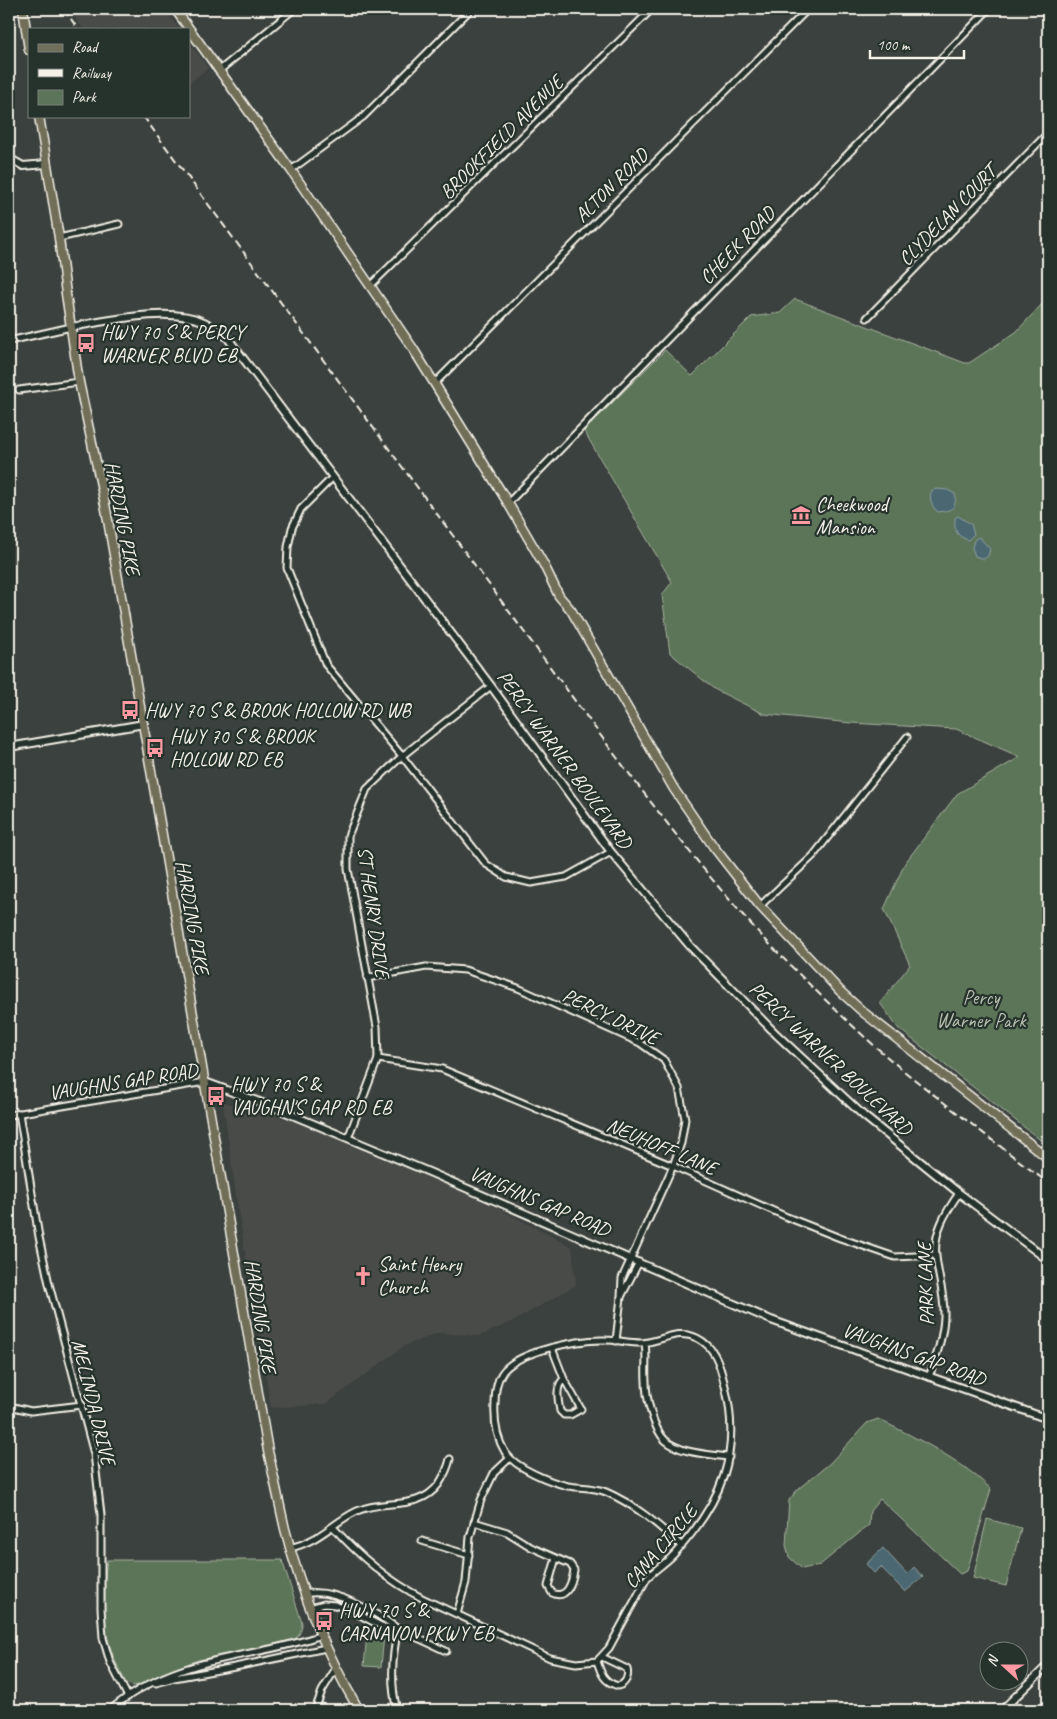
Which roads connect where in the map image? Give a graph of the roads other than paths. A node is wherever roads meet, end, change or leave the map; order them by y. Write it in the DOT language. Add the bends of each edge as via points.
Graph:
graph roads {
  1 [pos="23,9"];
  2 [pos="175,9"];
  3 [pos="294,9"];
  4 [pos="471,9"];
  5 [pos="652,9"];
  6 [pos="808,9"];
  7 [pos="989,9"];
  8 [pos="189,28"];
  9 [pos="190,29"];
  10 [pos="28,43"];
  11 [pos="220,70"];
  12 [pos="38,118"];
  13 [pos="1048,133"];
  14 [pos="9,158"];
  15 [pos="46,164"];
  16 [pos="291,170"];
  17 [pos="119,224"];
  18 [pos="59,238"];
  19 [pos="370,286"];
  20 [pos="867,318"];
  21 [pos="71,327"];
  22 [pos="9,341"];
  23 [pos="79,382"];
  24 [pos="435,383"];
  25 [pos="19,390"];
  26 [pos="332,477"];
  27 [pos="508,502"];
  28 [pos="491,686"];
  29 [pos="144,724"];
  30 [pos="907,736"];
  31 [pos="9,747"];
  32 [pos="402,756"];
  33 [pos="612,852"];
  34 [pos="760,906"];
  35 [pos="367,978"];
  36 [pos="378,1059"];
  37 [pos="205,1082"];
  38 [pos="19,1113"];
  39 [pos="9,1115"];
  40 [pos="348,1138"];
  41 [pos="1048,1158"];
  42 [pos="673,1166"];
  43 [pos="959,1193"];
  44 [pos="935,1255"];
  45 [pos="631,1258"];
  46 [pos="1048,1260"];
  47 [pos="638,1262"];
  48 [pos="621,1297"];
  49 [pos="616,1340"];
  50 [pos="645,1343"];
  51 [pos="552,1348"];
  52 [pos="929,1377"];
  53 [pos="564,1379"];
  54 [pos="82,1405"];
  55 [pos="9,1406"];
  56 [pos="1048,1419"];
  57 [pos="729,1457"];
  58 [pos="510,1458"];
  59 [pos="450,1459"];
  60 [pos="474,1522"];
  61 [pos="332,1527"];
  62 [pos="422,1541"];
  63 [pos="682,1546"];
  64 [pos="290,1548"];
  65 [pos="468,1555"];
  66 [pos="556,1558"];
  67 [pos="305,1594"];
  68 [pos="310,1608"];
  69 [pos="457,1614"];
  70 [pos="398,1629"];
  71 [pos="321,1635"];
  72 [pos="326,1648"];
  73 [pos="446,1651"];
  74 [pos="602,1657"];
  75 [pos="597,1661"];
  76 [pos="1048,1665"];
  77 [pos="336,1668"];
  78 [pos="143,1687"];
  79 [pos="128,1696"];
  80 [pos="110,1710"];
  81 [pos="315,1710"];
  82 [pos="358,1710"];
  83 [pos="397,1710"];
  84 [pos="1002,1710"];
  1 -- 10 [label="main road"];
  2 -- 8 [label="main road"];
  3 -- 11 [label="street"];
  4 -- 16 [label="street" via="363,117"];
  5 -- 19 [label="street, BROOKFIELD AVENUE"];
  6 -- 24 [label="street, ALTON ROAD"];
  7 -- 27 [label="street, CHEEK ROAD"];
  9 -- 11 [label="main road"];
  11 -- 16 [label="main road"];
  12 -- 15 [label="main road, HARDING PIKE"];
  13 -- 20 [label="street, CLYDELAN COURT"];
  14 -- 15 [label="street" via="23,166"];
  15 -- 18 [label="main road, HARDING PIKE"];
  16 -- 19 [label="main road"];
  17 -- 18 [label="street"];
  18 -- 21 [label="main road, HARDING PIKE"];
  19 -- 24 [label="main road"];
  21 -- 22 [label="street"];
  21 -- 23 [label="main road, HARDING PIKE"];
  21 -- 26 [label="street, PERCY WARNER BOULEVARD" via="158,315 176,315 203,322 227,337"];
  23 -- 25 [label="street"];
  23 -- 29 [label="main road, HARDING PIKE" via="106,509"];
  24 -- 27 [label="main road"];
  26 -- 28 [label="street, PERCY WARNER BOULEVARD"];
  26 -- 32 [label="street" via="301,508 292,528 287,568 326,665"];
  27 -- 34 [label="main road" via="559,596 571,610 674,788 713,846"];
  28 -- 32 [label="street, ST HENRY DRIVE"];
  28 -- 33 [label="street, PERCY WARNER BOULEVARD"];
  29 -- 31 [label="street"];
  29 -- 37 [label="main road, HARDING PIKE"];
  30 -- 34 [label="street" via="813,856"];
  32 -- 33 [label="street" via="486,864 506,876 531,883 566,878"];
  32 -- 35 [label="street, ST HENRY DRIVE" via="367,789 348,836 348,869"];
  33 -- 43 [label="street, PERCY WARNER BOULEVARD" via="690,946 776,1034 864,1116"];
  34 -- 41 [label="main road" via="863,1012"];
  35 -- 36 [label="street, ST HENRY DRIVE" via="377,1027"];
  35 -- 42 [label="street, PERCY DRIVE" via="426,966 465,970 518,988 640,1043 664,1060 679,1088 684,1119"];
  36 -- 40 [label="street, ST HENRY DRIVE"];
  36 -- 42 [label="street, NEUHOFF LANE" via="442,1069"];
  37 -- 38 [label="street, VAUGHNS GAP ROAD"];
  37 -- 40 [label="street, VAUGHNS GAP ROAD"];
  37 -- 64 [label="main road, HARDING PIKE" via="268,1451"];
  38 -- 39 [label="street, VAUGHNS GAP ROAD"];
  38 -- 54 [label="street, MELINDA DRIVE" via="49,1284"];
  40 -- 45 [label="street, VAUGHNS GAP ROAD"];
  42 -- 44 [label="street, NEUHOFF LANE" via="787,1217 895,1257"];
  42 -- 45 [label="street, PERCY DRIVE"];
  43 -- 44 [label="street, PARK LANE" via="945,1213 937,1234"];
  43 -- 46 [label="street, PERCY WARNER BOULEVARD"];
  44 -- 52 [label="street, PARK LANE" via="944,1316 940,1346"];
  45 -- 47 [label="street, VAUGHNS GAP ROAD"];
  45 -- 48 [label="street, PERCY DRIVE" via="622,1278"];
  47 -- 48 [label="street"];
  47 -- 52 [label="street, VAUGHNS GAP ROAD" via="771,1320"];
  48 -- 49 [label="street, PERCY DRIVE"];
  49 -- 50 [label="street"];
  49 -- 51 [label="street"];
  50 -- 57 [label="street" via="648,1398 662,1436 687,1450"];
  50 -- 57 [label="street, CANA CIRCLE" via="672,1335 687,1335 711,1349 718,1360 729,1405"];
  51 -- 53 [label="street"];
  51 -- 58 [label="street" via="513,1363 498,1381 495,1423 499,1440"];
  52 -- 56 [label="street, VAUGHNS GAP ROAD"];
  53 -- 53 [label="street" via="581,1408 568,1415 562,1414 559,1408 558,1387"];
  54 -- 55 [label="street" via="31,1411"];
  54 -- 79 [label="street, MELINDA DRIVE" via="100,1497 103,1638 110,1662"];
  57 -- 63 [label="street, CANA CIRCLE" via="713,1504"];
  58 -- 60 [label="street" via="491,1478"];
  58 -- 63 [label="street" via="556,1482 597,1489 613,1496 652,1520"];
  59 -- 61 [label="street" via="440,1481 425,1497 406,1503 368,1507"];
  60 -- 65 [label="street"];
  60 -- 66 [label="street" via="506,1532"];
  61 -- 64 [label="street" via="312,1541"];
  61 -- 69 [label="street" via="393,1582"];
  62 -- 65 [label="street"];
  63 -- 74 [label="street, CANA CIRCLE" via="647,1578"];
  64 -- 67 [label="main road, HARDING PIKE"];
  65 -- 69 [label="street" via="466,1582"];
  66 -- 66 [label="street" via="570,1564 574,1570 568,1590 560,1595 552,1593 548,1586"];
  67 -- 68 [label="main road, HARDING PIKE"];
  67 -- 70 [label="street" via="320,1592 339,1596"];
  68 -- 70 [label="street" via="335,1605 385,1628"];
  68 -- 71 [label="main road, HARDING PIKE"];
  69 -- 75 [label="street" via="550,1658 576,1663"];
  70 -- 73 [label="street"];
  70 -- 83 [label="street" via="393,1677"];
  71 -- 72 [label="main road, HARDING PIKE"];
  71 -- 78 [label="street" via="295,1645 200,1664"];
  72 -- 77 [label="main road, HARDING PIKE"];
  72 -- 78 [label="street"];
  74 -- 75 [label="street, CANA CIRCLE"];
  74 -- 75 [label="street" via="627,1669 624,1684 617,1686 606,1681"];
  76 -- 84 [label="street"];
  77 -- 81 [label="street"];
  77 -- 82 [label="main road, HARDING PIKE"];
  78 -- 79 [label="street"];
  79 -- 80 [label="street"];
}
